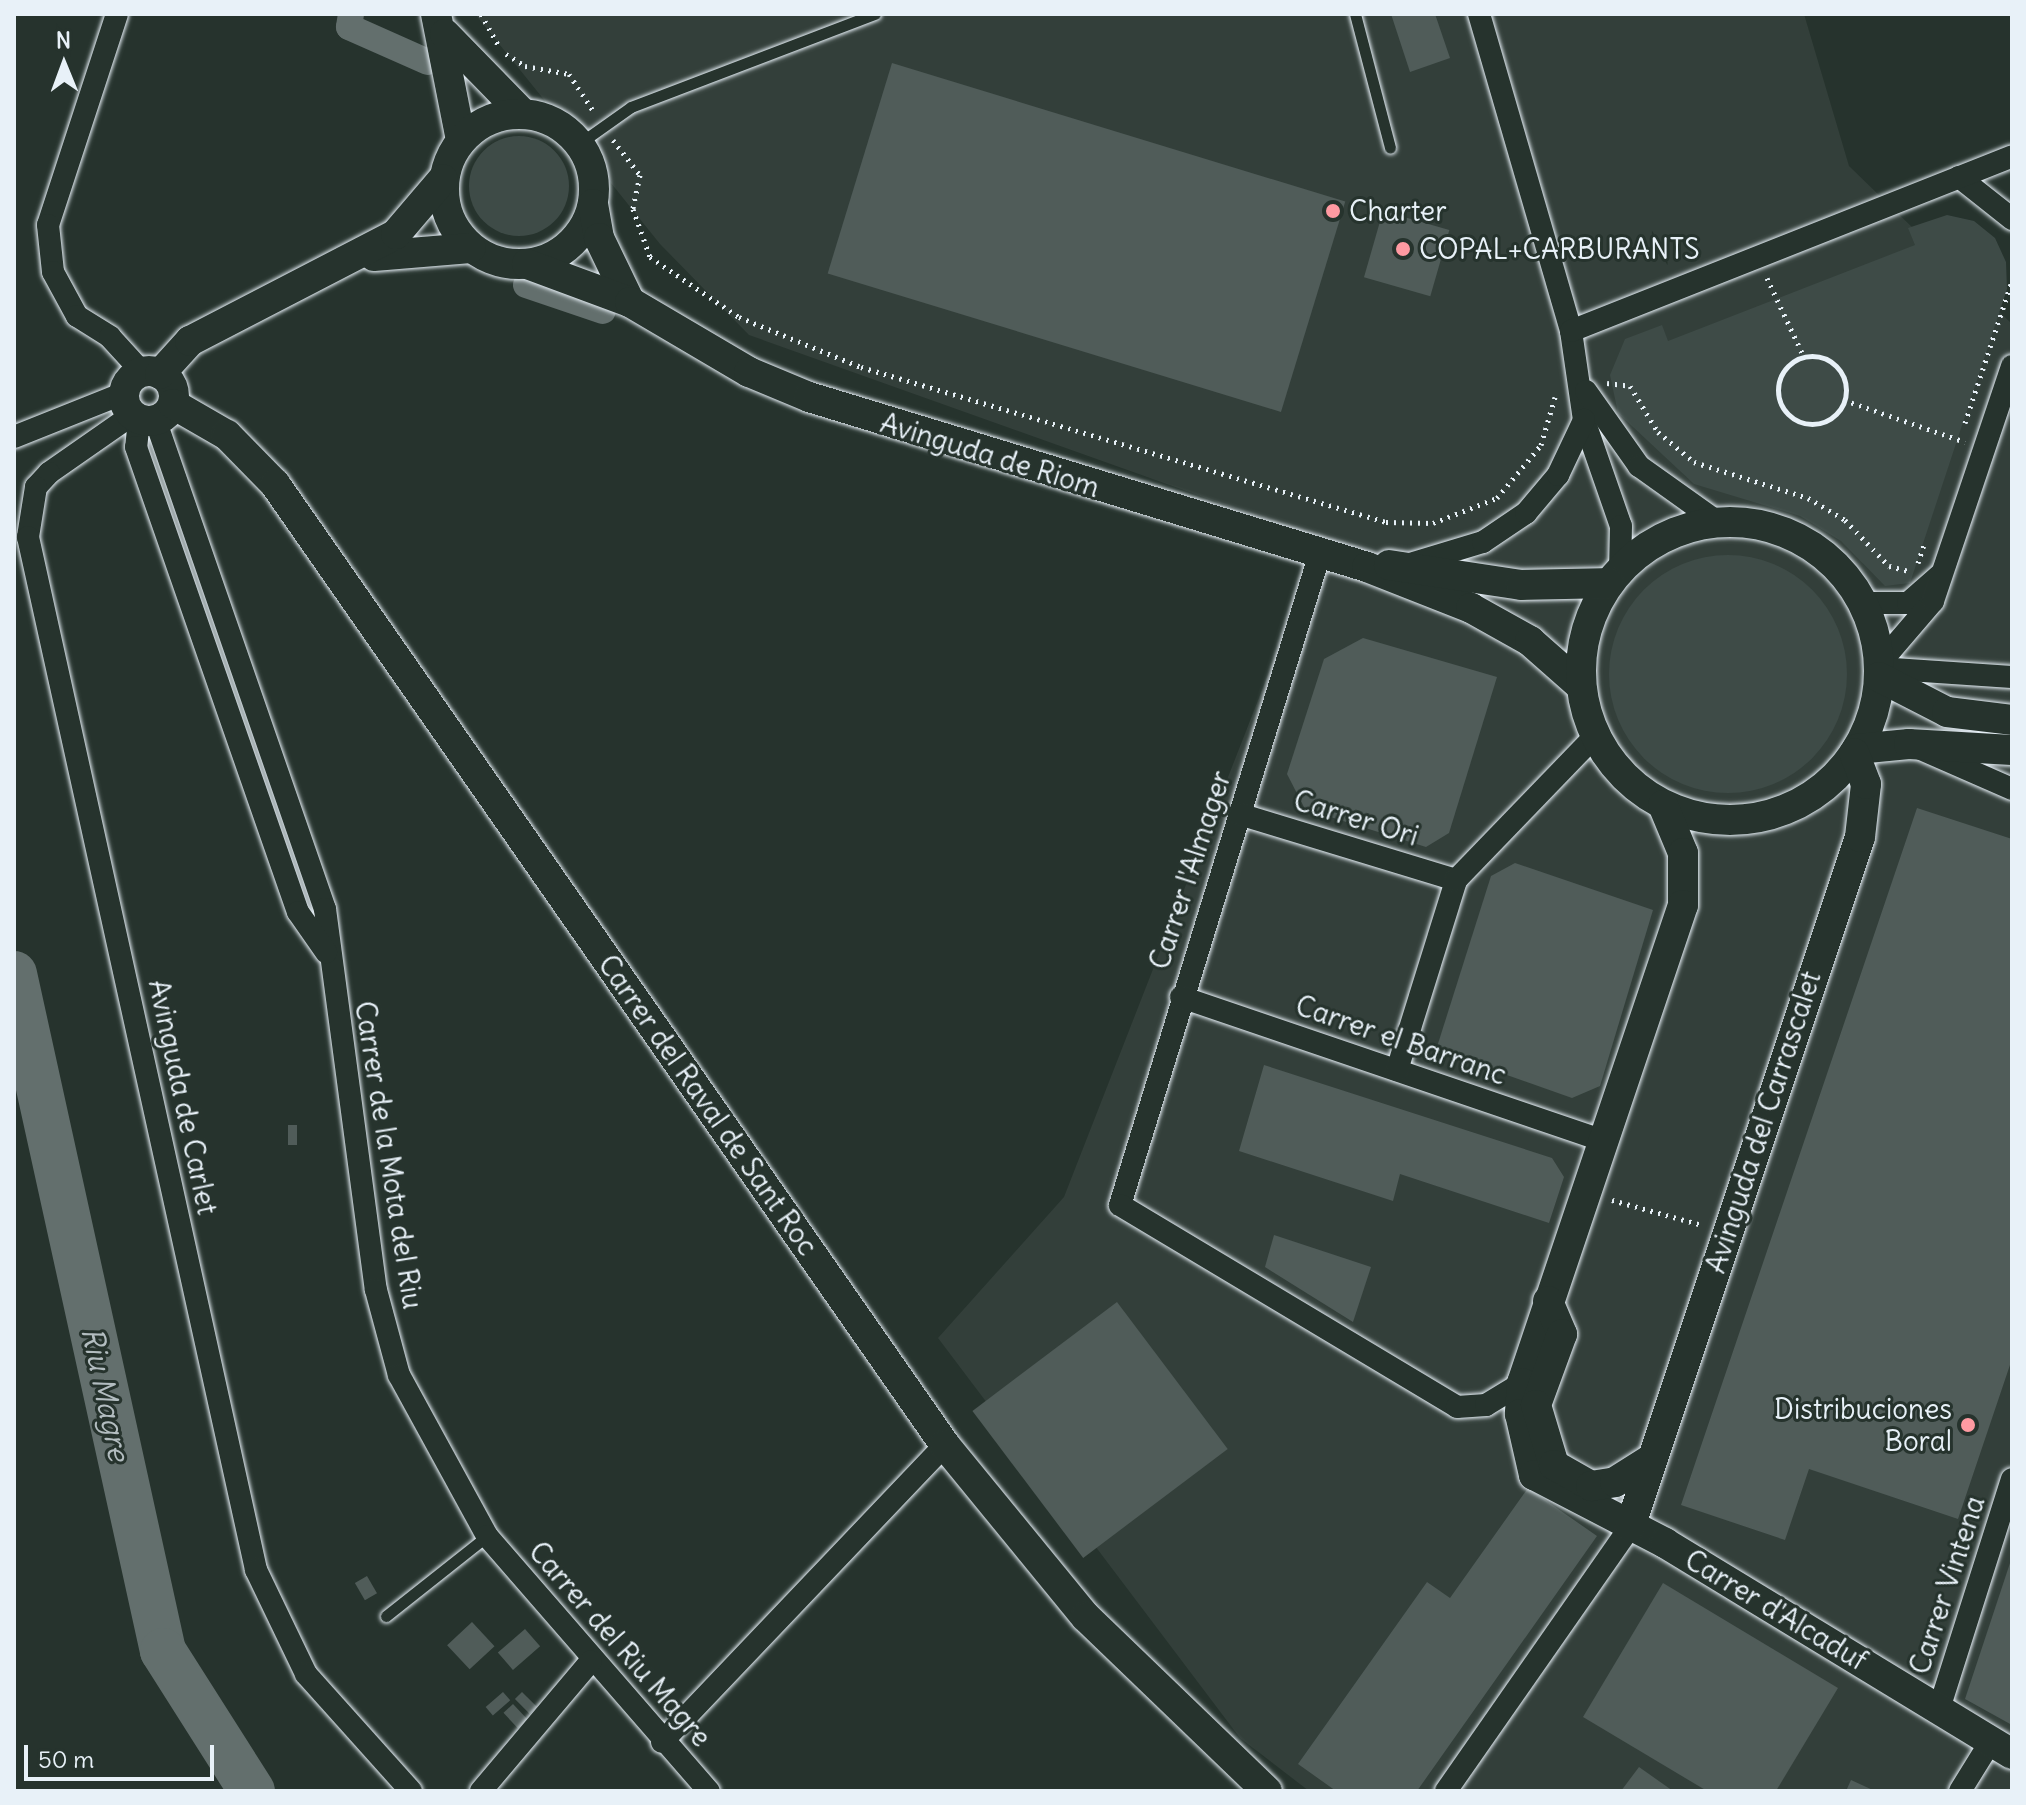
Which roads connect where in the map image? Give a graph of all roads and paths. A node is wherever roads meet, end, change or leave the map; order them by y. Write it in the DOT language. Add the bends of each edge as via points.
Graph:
graph roads {
  1 [pos="117,14"];
  2 [pos="481,14"];
  3 [pos="875,14"];
  4 [pos="1355,14"];
  5 [pos="1479,14"];
  6 [pos="440,24"];
  7 [pos="522,113"];
  8 [pos="590,133"];
  9 [pos="461,140"];
  10 [pos="1390,147"];
  11 [pos="2012,156"];
  12 [pos="1959,177"];
  13 [pos="443,179"];
  14 [pos="593,204"];
  15 [pos="2012,219"];
  16 [pos="471,248"];
  17 [pos="1757,258"];
  18 [pos="353,261"];
  19 [pos="527,264"];
  20 [pos="2012,281"];
  21 [pos="630,302"];
  22 [pos="1571,331"];
  23 [pos="1804,357"];
  24 [pos="2012,366"];
  25 [pos="1584,387"];
  26 [pos="146,400"];
  27 [pos="1844,400"];
  28 [pos="1584,420"];
  29 [pos="14,437"];
  30 [pos="1959,441"];
  31 [pos="1985,449"];
  32 [pos="1955,456"];
  33 [pos="1719,523"];
  34 [pos="1930,530"];
  35 [pos="1320,553"];
  36 [pos="1408,564"];
  37 [pos="1367,567"];
  38 [pos="1945,570"];
  39 [pos="1614,577"];
  40 [pos="1863,603"];
  41 [pos="1879,670"];
  42 [pos="2012,677"];
  43 [pos="1581,686"];
  44 [pos="2012,720"];
  45 [pos="1595,736"];
  46 [pos="1909,744"];
  47 [pos="2012,750"];
  48 [pos="1856,751"];
  49 [pos="1866,784"];
  50 [pos="2012,789"];
  51 [pos="1663,805"];
  52 [pos="1239,814"];
  53 [pos="1456,880"];
  54 [pos="1181,997"];
  55 [pos="1397,1070"];
  56 [pos="1601,1140"];
  57 [pos="1584,1193"];
  58 [pos="1727,1231"];
  59 [pos="1548,1301"];
  60 [pos="1522,1383"];
  61 [pos="945,1445"];
  62 [pos="1653,1458"];
  63 [pos="2012,1479"];
  64 [pos="1630,1527"];
  65 [pos="487,1536"];
  66 [pos="386,1616"];
  67 [pos="591,1661"];
  68 [pos="1939,1709"];
  69 [pos="662,1742"];
  70 [pos="2002,1747"];
  71 [pos="411,1791"];
  72 [pos="481,1791"];
  73 [pos="709,1791"];
  74 [pos="1267,1791"];
  75 [pos="1446,1791"];
  76 [pos="1960,1791"];
  1 -- 26 [label="street" via="48,225 53,272 77,316 119,345"];
  2 -- 8 [label="path" via="513,59 576,80"];
  3 -- 8 [label="lane"];
  4 -- 10 [label="lane"];
  5 -- 22 [label="street"];
  6 -- 7 [label="street"];
  6 -- 9 [label="street"];
  7 -- 8 [label="street"];
  7 -- 9 [label="street" via="499,115"];
  8 -- 14 [label="street"];
  8 -- 25 [label="path" via="640,175 633,209 650,257 739,317 847,362 1386,522 1444,521 1497,498 1541,445 1555,392"];
  9 -- 13 [label="street"];
  11 -- 12 [label="street"];
  12 -- 15 [label="street"];
  12 -- 17 [label="street"];
  13 -- 16 [label="street" via="444,205"];
  13 -- 18 [label="street" via="396,234"];
  14 -- 19 [label="street" via="570,245"];
  14 -- 21 [label="street" via="599,238"];
  16 -- 18 [label="street" via="403,248"];
  16 -- 19 [label="street"];
  17 -- 22 [label="street"];
  17 -- 23 [label="path"];
  18 -- 26 [label="street" via="190,341"];
  19 -- 21 [label="street, Avinguda de Riom"];
  20 -- 30 [label="path"];
  21 -- 35 [label="street, Avinguda de Riom" via="749,372 809,397"];
  22 -- 25 [label="street"];
  23 -- 27 [label="path" via="1834,364"];
  23 -- 27 [label="path" via="1780,378 1784,410 1812,424 1834,415"];
  24 -- 31 [label="street"];
  25 -- 28 [label="street"];
  25 -- 33 [label="street" via="1639,466"];
  25 -- 34 [label="path" via="1625,382 1658,432 1694,462 1828,508 1894,569 1915,570"];
  26 -- 29 [label="street"];
  26 -- 61 [label="street, Carrer del Raval de Sant Roc" via="227,435 275,484"];
  26 -- 65 [label="street, Carrer de la Mota del Riu" via="136,447 298,912 327,953 376,1290 399,1375"];
  26 -- 71 [label="street, Avinguda de Carlet" via="36,487 28,537 256,1570 306,1674"];
  27 -- 30 [label="path"];
  28 -- 36 [label="street" via="1558,475 1526,513 1483,542"];
  28 -- 39 [label="street" via="1621,526"];
  30 -- 31 [label="path"];
  30 -- 32 [label="path"];
  31 -- 38 [label="street"];
  33 -- 39 [label="street" via="1665,537"];
  33 -- 40 [label="street" via="1776,530 1803,541 1847,579"];
  35 -- 37 [label="street, Avinguda de Riom"];
  35 -- 52 [label="street, Carrer l'Almager"];
  36 -- 37 [label="street, Avinguda de Riom"];
  36 -- 39 [label="street, Avinguda de Riom" via="1521,585"];
  37 -- 43 [label="street, Avinguda de Riom" via="1502,623"];
  38 -- 40 [label="street" via="1908,603"];
  38 -- 41 [label="street" via="1933,601"];
  39 -- 43 [label="street" via="1586,632"];
  40 -- 41 [label="street"];
  41 -- 42 [label="street"];
  41 -- 44 [label="street" via="1947,712"];
  41 -- 48 [label="street"];
  43 -- 45 [label="street"];
  45 -- 51 [label="street" via="1623,776"];
  45 -- 53 [label="street"];
  46 -- 47 [label="street"];
  46 -- 48 [label="street"];
  46 -- 49 [label="street" via="1881,758"];
  46 -- 50 [label="street"];
  48 -- 49 [label="street, Avinguda del Carrascalet"];
  48 -- 51 [label="street" via="1817,792 1768,815 1715,819"];
  49 -- 58 [label="street, Avinguda del Carrascalet" via="1860,837"];
  51 -- 56 [label="street" via="1683,853 1683,905"];
  52 -- 53 [label="street, Carrer Ori"];
  52 -- 54 [label="street, Carrer l'Almager"];
  53 -- 55 [label="street"];
  54 -- 55 [label="street, Carrer el Barranc"];
  54 -- 60 [label="street, Carrer l'Almager" via="1120,1205 1457,1407 1486,1405"];
  55 -- 56 [label="street, Carrer el Barranc"];
  56 -- 57 [label="street"];
  57 -- 58 [label="path"];
  57 -- 59 [label="street"];
  58 -- 62 [label="street, Avinguda del Carrascalet"];
  59 -- 60 [label="street"];
  59 -- 62 [label="street" via="1562,1334 1536,1405 1554,1465 1591,1486 1615,1482"];
  60 -- 64 [label="street, Carrer d'Alcaduf" via="1520,1414 1534,1475"];
  61 -- 69 [label="street"];
  61 -- 74 [label="street, Carrer del Raval de Sant Roc" via="1086,1617"];
  62 -- 64 [label="street, Avinguda del Carrascalet"];
  63 -- 68 [label="street, Carrer Vintena"];
  64 -- 68 [label="street, Carrer d'Alcaduf"];
  64 -- 75 [label="street, Avinguda del Carrascalet"];
  65 -- 66 [label="lane"];
  65 -- 67 [label="street, Carrer del Riu Magre"];
  67 -- 69 [label="street, Carrer del Riu Magre"];
  67 -- 72 [label="street"];
  68 -- 70 [label="street, Carrer d'Alcaduf"];
  69 -- 73 [label="street, Carrer del Riu Magre"];
  70 -- 76 [label="street"];
}
